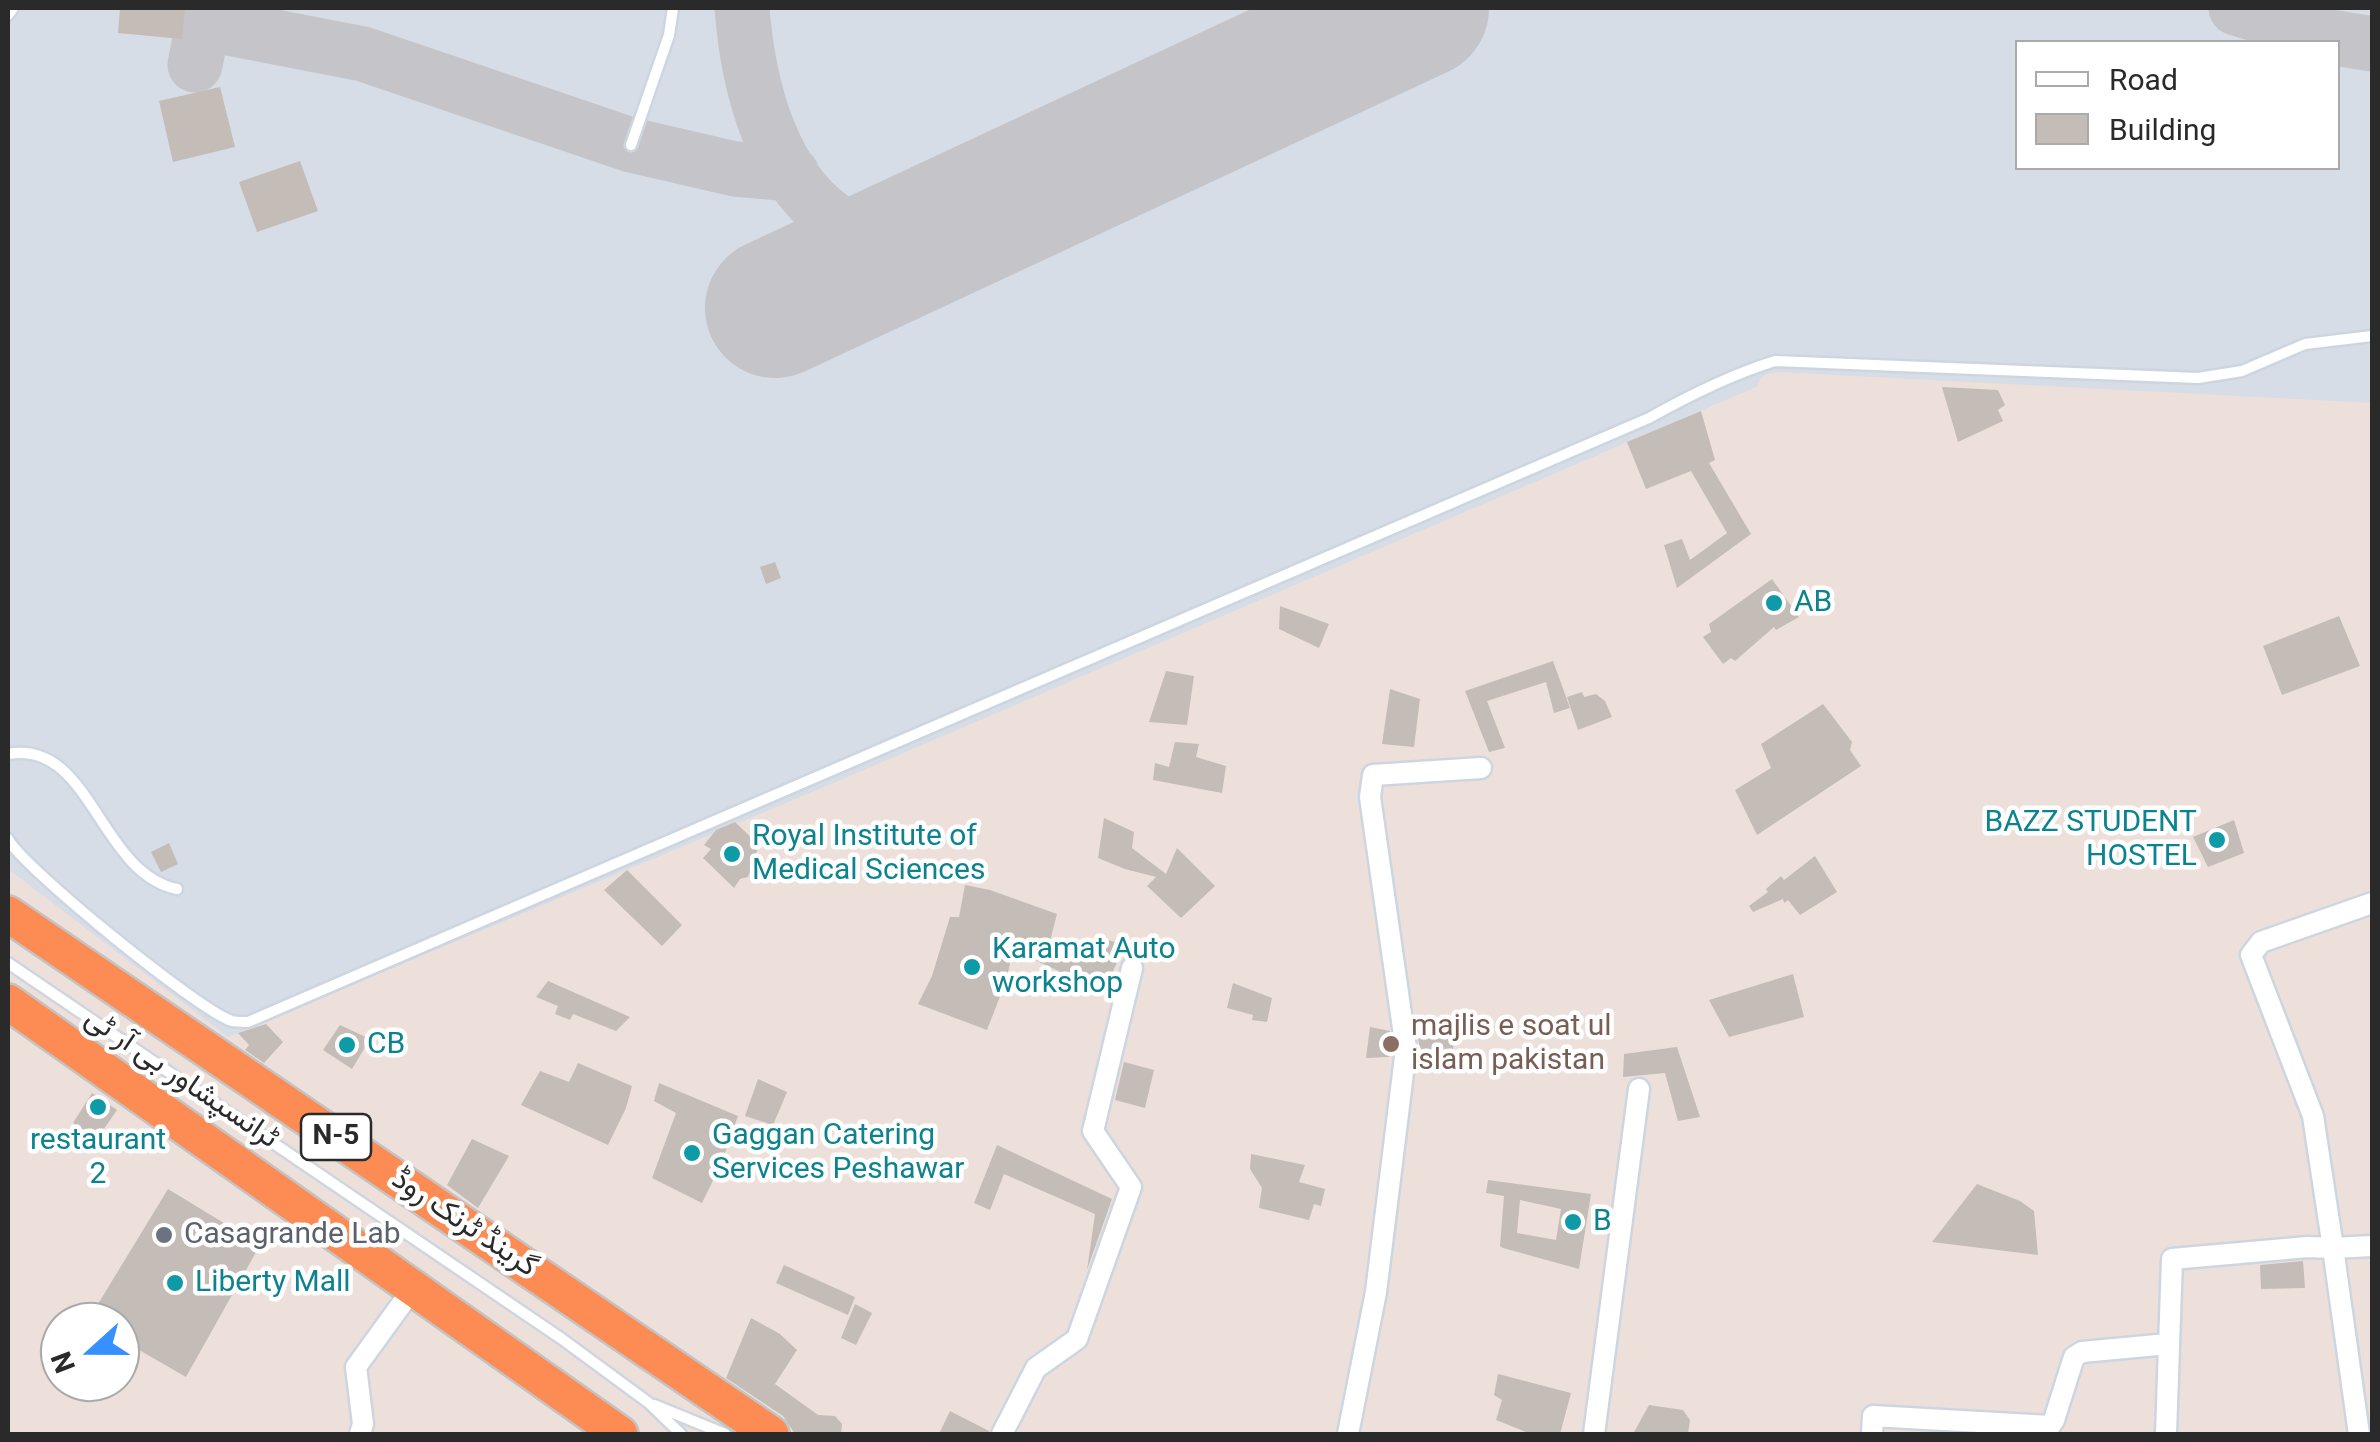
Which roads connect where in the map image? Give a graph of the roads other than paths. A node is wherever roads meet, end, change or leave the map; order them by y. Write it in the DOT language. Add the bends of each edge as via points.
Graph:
graph roads {
  1 [pos="13,8"];
  2 [pos="673,8"];
  3 [pos="8,15"];
  4 [pos="631,145"];
  5 [pos="2372,336"];
  6 [pos="8,754"];
  7 [pos="1481,768"];
  8 [pos="8,840"];
  9 [pos="177,889"];
  10 [pos="2372,904"];
  11 [pos="8,914"];
  12 [pos="8,963"];
  13 [pos="1132,968"];
  14 [pos="8,1002"];
  15 [pos="8,1016"];
  16 [pos="1639,1089"];
  17 [pos="254,1173"];
  18 [pos="2372,1246"];
  19 [pos="2333,1248"];
  20 [pos="414,1287"];
  21 [pos="2168,1344"];
  22 [pos="649,1403"];
  23 [pos="360,1434"];
  24 [pos="620,1434"];
  25 [pos="681,1434"];
  26 [pos="725,1434"];
  27 [pos="770,1434"];
  28 [pos="1002,1434"];
  29 [pos="1348,1434"];
  30 [pos="1594,1434"];
  31 [pos="1872,1434"];
  32 [pos="2166,1434"];
  33 [pos="2359,1434"];
  1 -- 3 [label="lane"];
  2 -- 4 [label="lane" via="670,35"];
  5 -- 8 [label="lane" via="2305,344 2242,371 2198,378 1775,361 1746,370 1649,418 248,1022 234,1022 202,1002 58,892"];
  6 -- 9 [label="lane" via="23,752 64,768 132,865"];
  7 -- 29 [label="street" via="1373,775 1370,798 1406,1049 1376,1292"];
  10 -- 19 [label="street" via="2261,942 2251,955 2313,1116"];
  11 -- 27 [label="highway, گرینڈ ٹرنک روڈ / N-5"];
  12 -- 22 [label="lane, ٹرانسپشاور بی آر ٹی"];
  13 -- 28 [label="street" via="1093,1131 1131,1188 1077,1339 1036,1368"];
  14 -- 17 [label="highway, N-5"];
  15 -- 17 [label="street"];
  16 -- 30 [label="street"];
  17 -- 20 [label="highway, N-5"];
  18 -- 19 [label="street"];
  19 -- 21 [label="street" via="2172,1259"];
  19 -- 33 [label="street"];
  20 -- 23 [label="street" via="356,1367"];
  20 -- 24 [label="highway, N-5"];
  21 -- 31 [label="street" via="2074,1357 2050,1426 1873,1416"];
  21 -- 32 [label="street"];
  22 -- 25 [label="lane, ٹرانسپشاور بی آر ٹی"];
  22 -- 26 [label="lane, ٹرانسپشاور بی آر ٹی"];
}
